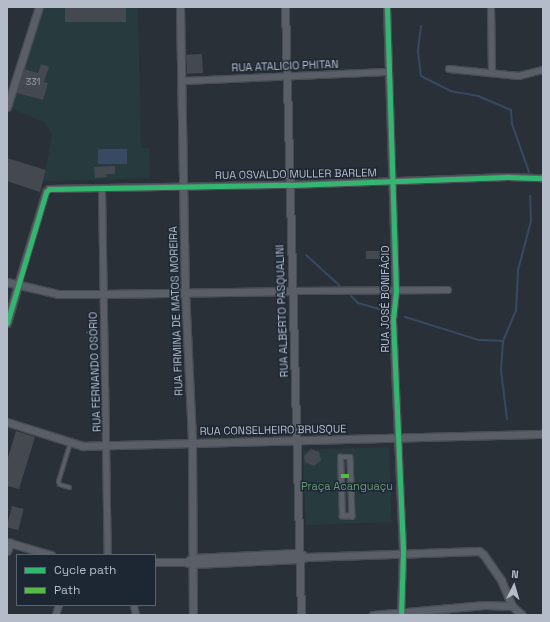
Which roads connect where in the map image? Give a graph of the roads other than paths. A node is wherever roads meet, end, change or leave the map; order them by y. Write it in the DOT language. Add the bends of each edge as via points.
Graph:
graph roads {
  1 [pos="39,7"];
  2 [pos="180,7"];
  3 [pos="285,7"];
  4 [pos="387,7"];
  5 [pos="491,7"];
  6 [pos="449,69"];
  7 [pos="543,70"];
  8 [pos="389,72"];
  9 [pos="492,73"];
  10 [pos="287,76"];
  11 [pos="182,81"];
  12 [pos="7,107"];
  13 [pos="543,178"];
  14 [pos="392,181"];
  15 [pos="290,185"];
  16 [pos="183,187"];
  17 [pos="102,189"];
  18 [pos="7,282"];
  19 [pos="18,285"];
  20 [pos="292,290"];
  21 [pos="448,290"];
  22 [pos="396,291"];
  23 [pos="185,292"];
  24 [pos="103,294"];
  25 [pos="7,323"];
  26 [pos="7,422"];
  27 [pos="543,434"];
  28 [pos="399,439"];
  29 [pos="296,440"];
  30 [pos="70,442"];
  31 [pos="192,442"];
  32 [pos="107,446"];
  33 [pos="341,476"];
  34 [pos="351,476"];
  35 [pos="69,487"];
  36 [pos="341,488"];
  37 [pos="351,488"];
  38 [pos="8,542"];
  39 [pos="7,551"];
  40 [pos="402,553"];
  41 [pos="48,554"];
  42 [pos="108,554"];
  43 [pos="299,556"];
  44 [pos="193,561"];
  45 [pos="156,562"];
  46 [pos="512,606"];
  47 [pos="401,614"];
  48 [pos="193,615"];
  49 [pos="301,615"];
  50 [pos="374,615"];
  51 [pos="522,615"];
  1 -- 12 [label="street"];
  2 -- 11 [label="street, RUA FIRMINA DE MATOS MOREIRA"];
  3 -- 10 [label="street, RUA ALBERTO PASQUALINI"];
  4 -- 8 [label="street, RUA JOSÉ BONIFÁCIO"];
  5 -- 9 [label="street"];
  6 -- 9 [label="street"];
  7 -- 9 [label="street" via="519,76"];
  8 -- 10 [label="street, RUA ATALICIO PHITAN"];
  8 -- 14 [label="street, RUA JOSÉ BONIFÁCIO"];
  10 -- 11 [label="street, RUA ATALICIO PHITAN"];
  10 -- 15 [label="street, RUA ALBERTO PASQUALINI"];
  11 -- 16 [label="street, RUA FIRMINA DE MATOS MOREIRA"];
  13 -- 14 [label="street, RUA OSVALDO MULLER BARLEM"];
  14 -- 15 [label="street, RUA OSVALDO MULLER BARLEM"];
  14 -- 22 [label="street, RUA JOSÉ BONIFÁCIO"];
  15 -- 16 [label="street, RUA OSVALDO MULLER BARLEM"];
  15 -- 20 [label="street, RUA ALBERTO PASQUALINI"];
  16 -- 17 [label="street, RUA OSVALDO MULLER BARLEM"];
  16 -- 23 [label="street, RUA FIRMINA DE MATOS MOREIRA"];
  17 -- 19 [label="street, RUA OSVALDO MULLER BARLEM" via="49,189 46,192"];
  17 -- 24 [label="street, RUA FERNANDO OSÓRIO"];
  18 -- 19 [label="street"];
  19 -- 24 [label="street" via="58,294"];
  19 -- 25 [label="street"];
  20 -- 22 [label="street"];
  20 -- 23 [label="street"];
  20 -- 29 [label="street, RUA ALBERTO PASQUALINI"];
  21 -- 22 [label="street"];
  22 -- 28 [label="street, RUA JOSÉ BONIFÁCIO" via="393,320"];
  23 -- 24 [label="street"];
  23 -- 31 [label="street, RUA FIRMINA DE MATOS MOREIRA"];
  24 -- 32 [label="street, RUA FERNANDO OSÓRIO"];
  26 -- 30 [label="street, RUA CONSELHEIRO BRUSQUE"];
  27 -- 28 [label="street, RUA CONSELHEIRO BRUSQUE"];
  28 -- 29 [label="street, RUA CONSELHEIRO BRUSQUE"];
  28 -- 40 [label="street, RUA JOSÉ BONIFÁCIO"];
  29 -- 31 [label="street, RUA CONSELHEIRO BRUSQUE"];
  29 -- 43 [label="street, RUA ALBERTO PASQUALINI"];
  30 -- 32 [label="street, RUA CONSELHEIRO BRUSQUE" via="83,446"];
  30 -- 35 [label="lane" via="58,481 59,484"];
  31 -- 32 [label="street, RUA CONSELHEIRO BRUSQUE"];
  31 -- 44 [label="street, RUA FIRMINA DE MATOS MOREIRA"];
  32 -- 42 [label="street, RUA FERNANDO OSÓRIO"];
  33 -- 34 [label="street"];
  33 -- 34 [label="street" via="340,457 350,456"];
  33 -- 36 [label="street"];
  34 -- 37 [label="street"];
  36 -- 37 [label="street"];
  36 -- 37 [label="street" via="342,516 352,516"];
  38 -- 39 [label="street"];
  38 -- 41 [label="street"];
  40 -- 43 [label="street"];
  40 -- 46 [label="street" via="479,551 501,580"];
  40 -- 47 [label="street, RUA JOSÉ BONIFÁCIO"];
  43 -- 44 [label="street"];
  43 -- 49 [label="street, RUA ALBERTO PASQUALINI"];
  44 -- 45 [label="street"];
  44 -- 48 [label="street, RUA FIRMINA DE MATOS MOREIRA"];
  46 -- 47 [label="street" via="485,605"];
  46 -- 51 [label="street"];
  47 -- 50 [label="street"];
}
